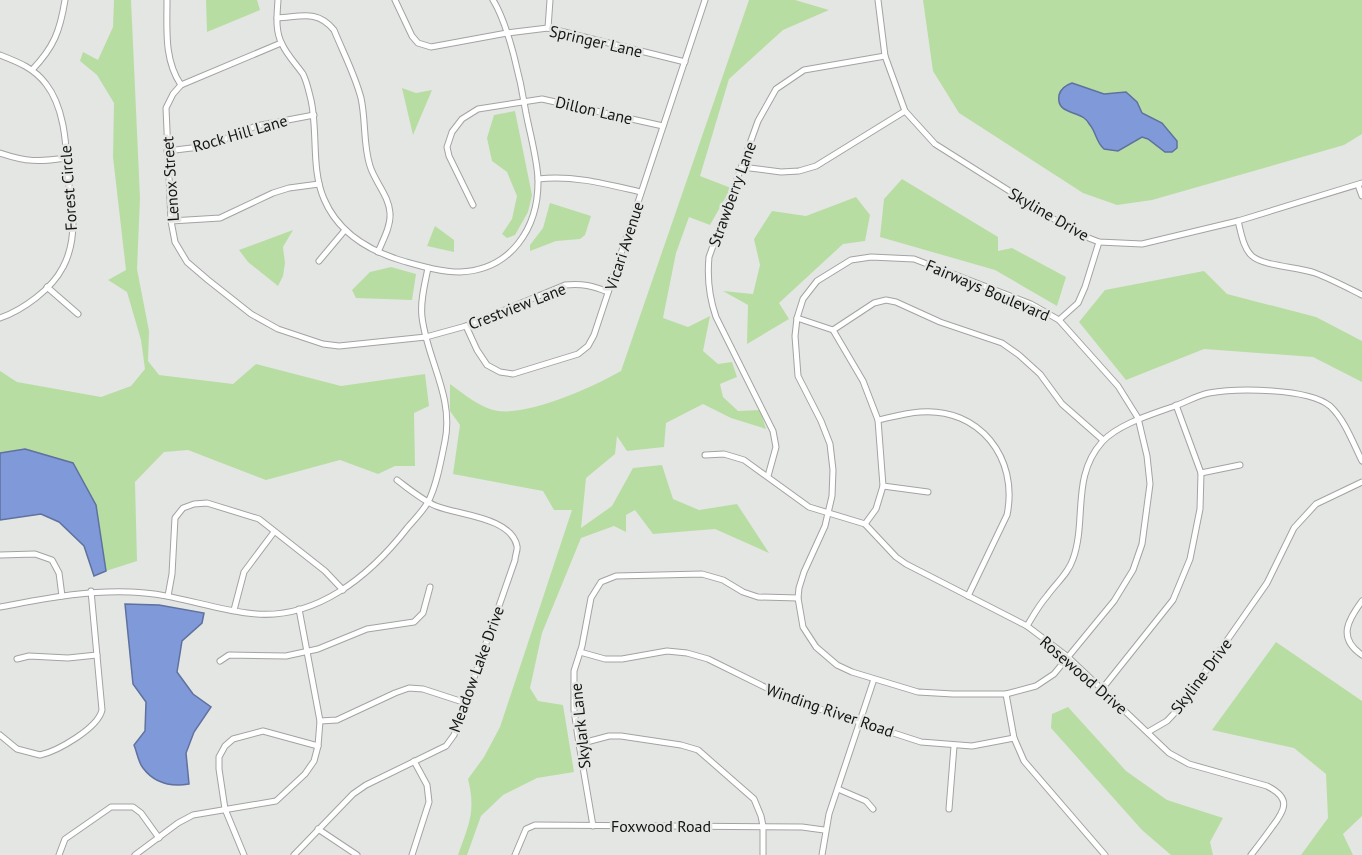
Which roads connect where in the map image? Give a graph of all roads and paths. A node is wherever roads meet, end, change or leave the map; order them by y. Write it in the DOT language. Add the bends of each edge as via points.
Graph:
graph roads {
  1 [pos="65,0"];
  2 [pos="167,0"];
  3 [pos="278,0"];
  4 [pos="395,0"];
  5 [pos="493,0"];
  6 [pos="550,0"];
  7 [pos="705,0"];
  8 [pos="878,0"];
  9 [pos="277,18"];
  10 [pos="548,28"];
  11 [pos="507,33"];
  12 [pos="281,44"];
  13 [pos="0,55"];
  14 [pos="885,56"];
  15 [pos="685,62"];
  16 [pos="32,70"];
  17 [pos="181,86"];
  18 [pos="524,101"];
  19 [pos="905,111"];
  20 [pos="314,115"];
  21 [pos="663,126"];
  22 [pos="167,151"];
  23 [pos="0,153"];
  24 [pos="67,158"];
  25 [pos="742,167"];
  26 [pos="538,179"];
  27 [pos="319,184"];
  28 [pos="1360,184"];
  29 [pos="641,192"];
  30 [pos="1362,196"];
  31 [pos="473,205"];
  32 [pos="171,220"];
  33 [pos="1238,221"];
  34 [pos="345,230"];
  35 [pos="1099,242"];
  36 [pos="378,252"];
  37 [pos="319,261"];
  38 [pos="428,268"];
  39 [pos="47,287"];
  40 [pos="608,292"];
  41 [pos="1362,294"];
  42 [pos="78,314"];
  43 [pos="0,318"];
  44 [pos="798,318"];
  45 [pos="1059,320"];
  46 [pos="466,326"];
  47 [pos="833,330"];
  48 [pos="426,337"];
  49 [pos="1176,405"];
  50 [pos="1138,418"];
  51 [pos="878,420"];
  52 [pos="1103,440"];
  53 [pos="705,455"];
  54 [pos="1362,461"];
  55 [pos="1240,465"];
  56 [pos="1201,473"];
  57 [pos="768,476"];
  58 [pos="397,480"];
  59 [pos="1362,482"];
  60 [pos="883,486"];
  61 [pos="928,492"];
  62 [pos="428,502"];
  63 [pos="828,513"];
  64 [pos="865,524"];
  65 [pos="274,532"];
  66 [pos="0,555"];
  67 [pos="430,587"];
  68 [pos="343,590"];
  69 [pos="91,591"];
  70 [pos="62,596"];
  71 [pos="168,596"];
  72 [pos="968,596"];
  73 [pos="798,598"];
  74 [pos="1362,601"];
  75 [pos="0,607"];
  76 [pos="299,609"];
  77 [pos="234,610"];
  78 [pos="1027,626"];
  79 [pos="308,652"];
  80 [pos="580,652"];
  81 [pos="97,655"];
  82 [pos="1362,655"];
  83 [pos="1068,657"];
  84 [pos="17,660"];
  85 [pos="219,661"];
  86 [pos="874,679"];
  87 [pos="1102,689"];
  88 [pos="1006,694"];
  89 [pos="466,703"];
  90 [pos="859,720"];
  91 [pos="320,721"];
  92 [pos="1149,732"];
  93 [pos="0,735"];
  94 [pos="1014,738"];
  95 [pos="579,744"];
  96 [pos="318,746"];
  97 [pos="954,746"];
  98 [pos="414,761"];
  99 [pos="838,789"];
  100 [pos="225,809"];
  101 [pos="873,809"];
  102 [pos="949,809"];
  103 [pos="593,826"];
  104 [pos="763,826"];
  105 [pos="318,829"];
  106 [pos="824,830"];
  107 [pos="159,838"];
  108 [pos="59,855"];
  109 [pos="135,855"];
  110 [pos="244,855"];
  111 [pos="294,855"];
  112 [pos="357,855"];
  113 [pos="412,855"];
  114 [pos="515,855"];
  115 [pos="763,855"];
  116 [pos="822,855"];
  117 [pos="1105,855"];
  118 [pos="1251,855"];
  1 -- 16 [label="street" via="55,40"];
  2 -- 17 [label="street" via="168,54"];
  3 -- 9 [label="street"];
  4 -- 11 [label="street, Springer Lane" via="412,36 418,43 431,47"];
  5 -- 11 [label="street"];
  6 -- 10 [label="street"];
  7 -- 15 [label="street, Vicari Avenue"];
  8 -- 14 [label="street, Skyline Drive"];
  9 -- 12 [label="street"];
  9 -- 36 [label="street" via="314,15 334,30 360,96 368,160 390,212"];
  10 -- 11 [label="street, Springer Lane"];
  10 -- 15 [label="street, Springer Lane"];
  11 -- 18 [label="street"];
  12 -- 17 [label="street"];
  12 -- 20 [label="street" via="304,76"];
  13 -- 16 [label="street, Forest Circle"];
  14 -- 19 [label="street, Skyline Drive"];
  14 -- 25 [label="street, Strawberry Lane" via="804,70 787,80 776,89 758,121"];
  15 -- 21 [label="street, Vicari Avenue"];
  16 -- 24 [label="street, Forest Circle" via="57,104"];
  17 -- 22 [label="street, Lenox Street" via="166,108"];
  18 -- 21 [label="street, Dillon Lane" via="557,101"];
  18 -- 26 [label="street"];
  18 -- 31 [label="street, Dillon Lane" via="478,110 462,119 452,132 447,147 449,156"];
  19 -- 25 [label="street" via="816,166 782,172"];
  19 -- 35 [label="street, Skyline Drive" via="935,144 1076,233"];
  20 -- 22 [label="street, Rock Hill Lane" via="256,126 208,146"];
  20 -- 27 [label="street"];
  21 -- 29 [label="street, Vicari Avenue"];
  22 -- 32 [label="street, Lenox Street"];
  23 -- 24 [label="street" via="23,160"];
  24 -- 39 [label="street, Forest Circle" via="73,222 70,246 63,268"];
  25 -- 57 [label="street, Strawberry Lane" via="709,256 707,275 716,317 773,431 776,447"];
  26 -- 29 [label="street" via="575,178"];
  26 -- 38 [label="street" via="534,216 523,239 508,255 486,268 459,272"];
  27 -- 32 [label="street" via="273,193 220,218"];
  27 -- 34 [label="street" via="333,216"];
  28 -- 30 [label="street"];
  28 -- 33 [label="street, Skyline Drive"];
  29 -- 40 [label="street, Vicari Avenue"];
  32 -- 48 [label="street, Lenox Street" via="175,242 187,262 251,314 278,329 339,346"];
  33 -- 35 [label="street, Skyline Drive" via="1142,244"];
  33 -- 41 [label="street" via="1252,256 1266,263 1316,273"];
  34 -- 36 [label="street"];
  34 -- 37 [label="street"];
  35 -- 45 [label="street" via="1078,303"];
  36 -- 38 [label="street"];
  38 -- 48 [label="street" via="421,315"];
  39 -- 42 [label="street"];
  39 -- 43 [label="street, Forest Circle" via="15,313"];
  40 -- 46 [label="street, Crestview Lane" via="593,286 565,285"];
  40 -- 46 [label="street, Vicari Avenue" via="588,346 578,354 513,374 487,365"];
  44 -- 45 [label="street, Fairways Boulevard" via="802,299 839,266 850,260 896,257 925,263 1031,304"];
  44 -- 47 [label="street"];
  44 -- 63 [label="street, Fairways Boulevard" via="798,376 830,444 833,470"];
  45 -- 50 [label="street, Fairways Boulevard" via="1118,386"];
  46 -- 48 [label="street, Crestview Lane"];
  47 -- 51 [label="street" via="863,381"];
  47 -- 52 [label="street" via="874,303 886,300 1002,343 1040,374 1062,404"];
  48 -- 62 [label="street" via="446,401 446,438"];
  49 -- 50 [label="street"];
  49 -- 54 [label="street" via="1206,393 1248,390 1316,399 1329,405 1339,417"];
  49 -- 56 [label="street"];
  50 -- 52 [label="street"];
  50 -- 83 [label="street, Fairways Boulevard" via="1150,484 1142,544 1133,570 1114,601"];
  51 -- 60 [label="street"];
  51 -- 72 [label="street" via="920,412 954,415 987,435 1002,457 1010,501 1007,515"];
  52 -- 78 [label="street" via="1084,474 1078,543 1072,563"];
  53 -- 57 [label="street, Rosewood Drive" via="724,454 744,460"];
  55 -- 56 [label="street"];
  56 -- 87 [label="street" via="1196,535 1173,600"];
  57 -- 63 [label="street, Rosewood Drive" via="809,507"];
  58 -- 62 [label="street, Meadow Lake Drive"];
  59 -- 92 [label="street, Skyline Drive" via="1316,504 1294,528 1267,583 1189,695 1167,721"];
  60 -- 61 [label="street"];
  60 -- 64 [label="street" via="876,509"];
  62 -- 68 [label="street" via="367,573"];
  62 -- 89 [label="street, Meadow Lake Drive" via="498,523 511,534 517,547"];
  63 -- 64 [label="street, Rosewood Drive"];
  63 -- 73 [label="street, Fairways Boulevard"];
  64 -- 72 [label="street, Rosewood Drive" via="906,564"];
  65 -- 68 [label="street"];
  65 -- 71 [label="street" via="259,519 207,503 183,508 176,518"];
  65 -- 77 [label="street" via="244,572"];
  66 -- 70 [label="street" via="35,554 52,560 59,573"];
  67 -- 79 [label="street" via="423,613 414,622 368,629"];
  68 -- 76 [label="street"];
  69 -- 70 [label="street"];
  69 -- 71 [label="street"];
  69 -- 81 [label="street"];
  70 -- 75 [label="street"];
  71 -- 77 [label="street"];
  72 -- 78 [label="street, Rosewood Drive"];
  73 -- 80 [label="street, Skylark Lane" via="758,597 702,574 616,576 601,582 591,598"];
  73 -- 86 [label="street, Fairways Boulevard" via="803,627 820,652 837,665"];
  74 -- 82 [label="street" via="1348,620 1347,636"];
  76 -- 77 [label="street" via="273,613"];
  76 -- 79 [label="street"];
  78 -- 83 [label="street, Rosewood Drive"];
  79 -- 85 [label="street" via="286,656 229,655"];
  79 -- 91 [label="street"];
  80 -- 90 [label="street, Winding River Road" via="605,659 667,651 687,653 708,659 789,699"];
  80 -- 95 [label="street, Skylark Lane" via="574,671"];
  81 -- 84 [label="street" via="29,656"];
  81 -- 93 [label="street" via="102,710 90,728 40,755 17,749"];
  83 -- 87 [label="street, Rosewood Drive"];
  83 -- 88 [label="street, Fairways Boulevard" via="1046,681"];
  86 -- 88 [label="street, Fairways Boulevard" via="934,694"];
  86 -- 90 [label="street"];
  87 -- 92 [label="street, Rosewood Drive"];
  88 -- 94 [label="street"];
  89 -- 91 [label="street" via="409,688 337,720"];
  89 -- 98 [label="street, Meadow Lake Drive" via="446,746"];
  90 -- 97 [label="street, Winding River Road" via="921,742"];
  90 -- 99 [label="street"];
  91 -- 96 [label="street"];
  92 -- 118 [label="street, Rosewood Drive" via="1169,753 1189,765 1277,791 1284,800 1284,812"];
  94 -- 97 [label="street, Winding River Road"];
  94 -- 117 [label="street" via="1024,761"];
  95 -- 103 [label="street, Skylark Lane"];
  95 -- 104 [label="street" via="621,736 698,750 754,799"];
  96 -- 100 [label="street" via="305,774 276,801"];
  96 -- 100 [label="street" via="263,731 233,739 219,757"];
  97 -- 102 [label="street"];
  98 -- 105 [label="street, Meadow Lake Drive" via="353,794"];
  98 -- 113 [label="street" via="427,785 429,802"];
  99 -- 101 [label="street" via="866,801"];
  99 -- 106 [label="street"];
  100 -- 107 [label="street" via="194,815"];
  100 -- 110 [label="street"];
  103 -- 104 [label="street, Foxwood Road"];
  103 -- 114 [label="street, Foxwood Road" via="534,825 526,829"];
  104 -- 106 [label="street, Foxwood Road"];
  104 -- 115 [label="street"];
  105 -- 111 [label="street, Meadow Lake Drive"];
  105 -- 112 [label="street"];
  106 -- 116 [label="street"];
  107 -- 108 [label="street" via="133,807 111,807 65,839"];
  107 -- 109 [label="street"];
}
